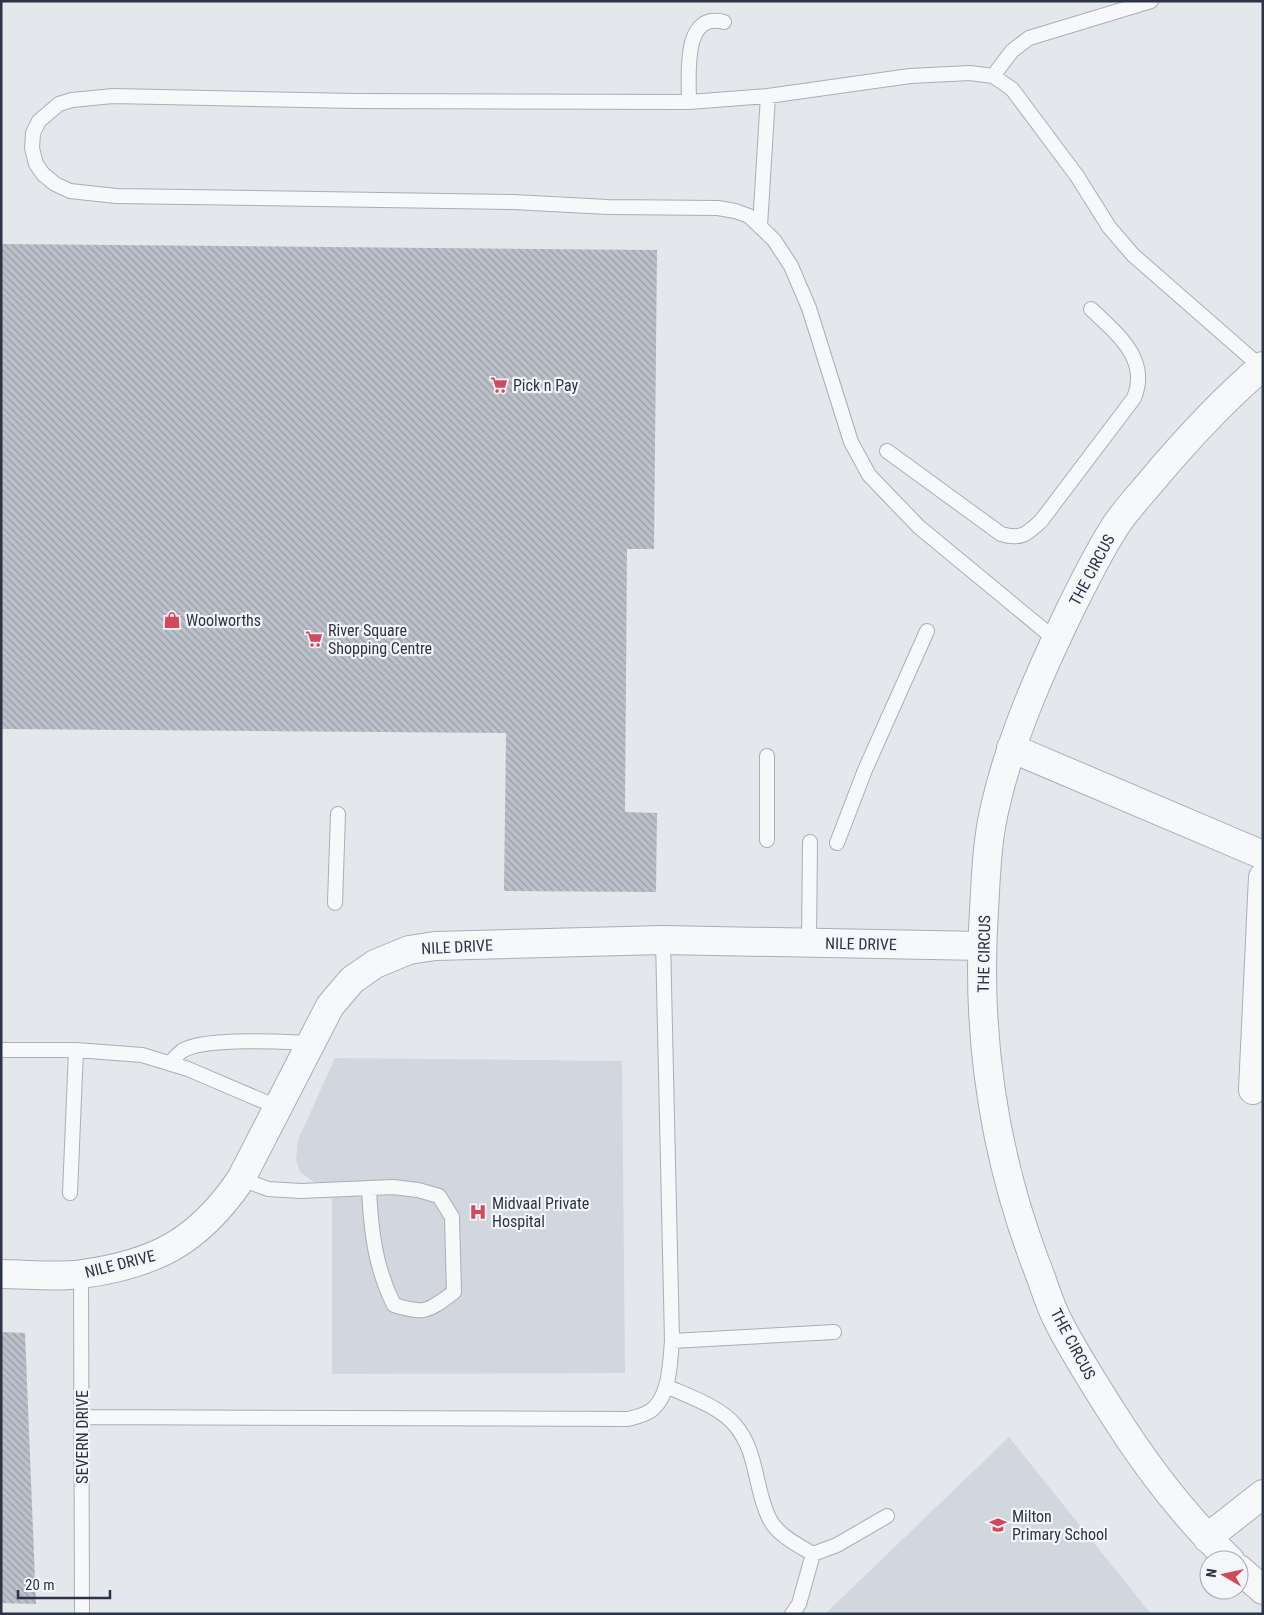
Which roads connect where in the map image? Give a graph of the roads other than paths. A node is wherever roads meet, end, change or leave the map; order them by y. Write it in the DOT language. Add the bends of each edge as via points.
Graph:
graph roads {
  1 [pos="1151,1"];
  2 [pos="724,22"];
  3 [pos="993,76"];
  4 [pos="768,96"];
  5 [pos="688,102"];
  6 [pos="760,226"];
  7 [pos="1091,310"];
  8 [pos="1262,366"];
  9 [pos="887,451"];
  10 [pos="927,631"];
  11 [pos="1056,640"];
  12 [pos="1011,748"];
  13 [pos="767,756"];
  14 [pos="338,814"];
  15 [pos="767,840"];
  16 [pos="810,842"];
  17 [pos="837,843"];
  18 [pos="1263,855"];
  19 [pos="1263,878"];
  20 [pos="335,902"];
  21 [pos="663,940"];
  22 [pos="809,943"];
  23 [pos="982,946"];
  24 [pos="310,1043"];
  25 [pos="1,1050"];
  26 [pos="76,1050"];
  27 [pos="171,1062"];
  28 [pos="1253,1090"];
  29 [pos="277,1107"];
  30 [pos="241,1179"];
  31 [pos="369,1189"];
  32 [pos="70,1193"];
  33 [pos="1,1274"];
  34 [pos="81,1275"];
  35 [pos="834,1332"];
  36 [pos="672,1341"];
  37 [pos="666,1386"];
  38 [pos="82,1417"];
  39 [pos="1263,1494"];
  40 [pos="887,1516"];
  41 [pos="1207,1538"];
  42 [pos="1220,1550"];
  43 [pos="813,1554"];
  44 [pos="1249,1578"];
  45 [pos="1263,1590"];
  46 [pos="82,1607"];
  47 [pos="792,1614"];
  1 -- 3 [label="lane" via="1029,38 1012,51"];
  2 -- 5 [label="lane" via="707,21 695,31 690,55"];
  3 -- 4 [label="lane" via="970,73 910,76"];
  3 -- 8 [label="lane" via="1012,89 1133,255"];
  4 -- 5 [label="lane"];
  4 -- 6 [label="lane"];
  5 -- 6 [label="lane" via="113,96 59,104 39,121 33,134 32,148 36,164 55,184 70,191 116,196 718,208 749,216"];
  6 -- 11 [label="lane" via="791,266 809,308 851,442 869,476 920,528"];
  7 -- 9 [label="lane" via="1131,352 1139,369 1139,386 1134,398 1042,522 1025,535 1013,538 1001,534"];
  8 -- 11 [label="street, THE CIRCUS" via="1172,457 1118,521"];
  10 -- 17 [label="lane" via="865,770"];
  11 -- 12 [label="street, THE CIRCUS"];
  12 -- 18 [label="street"];
  12 -- 23 [label="street, THE CIRCUS" via="995,806 987,860"];
  13 -- 15 [label="lane"];
  14 -- 20 [label="lane"];
  16 -- 22 [label="lane"];
  19 -- 28 [label="street"];
  21 -- 22 [label="street, NILE DRIVE"];
  21 -- 24 [label="street, NILE DRIVE" via="435,946 409,950 375,964 352,980 330,1006"];
  21 -- 36 [label="lane"];
  22 -- 23 [label="street, NILE DRIVE"];
  23 -- 41 [label="street, THE CIRCUS" via="990,1087 1002,1157 1018,1216 1053,1309 1129,1439"];
  24 -- 27 [label="lane" via="237,1042 192,1047"];
  24 -- 29 [label="street, NILE DRIVE"];
  25 -- 26 [label="lane"];
  26 -- 27 [label="lane" via="115,1052"];
  26 -- 32 [label="lane"];
  27 -- 29 [label="lane"];
  29 -- 30 [label="street, NILE DRIVE"];
  30 -- 31 [label="lane" via="268,1189"];
  30 -- 34 [label="street, NILE DRIVE" via="207,1222 163,1254"];
  31 -- 31 [label="lane" via="393,1187 438,1196 452,1217 454,1292 430,1310 408,1309 394,1304 375,1254"];
  33 -- 34 [label="street, NILE DRIVE"];
  34 -- 38 [label="lane, SEVERN DRIVE"];
  35 -- 36 [label="lane"];
  36 -- 37 [label="lane"];
  37 -- 38 [label="lane" via="654,1409 628,1419"];
  37 -- 43 [label="lane" via="715,1409 735,1424 751,1450 769,1519 785,1537"];
  38 -- 46 [label="lane, SEVERN DRIVE"];
  39 -- 41 [label="street"];
  40 -- 43 [label="lane" via="837,1545"];
  41 -- 42 [label="street, THE CIRCUS"];
  43 -- 47 [label="lane" via="799,1604"];
  44 -- 45 [label="street"];
}
